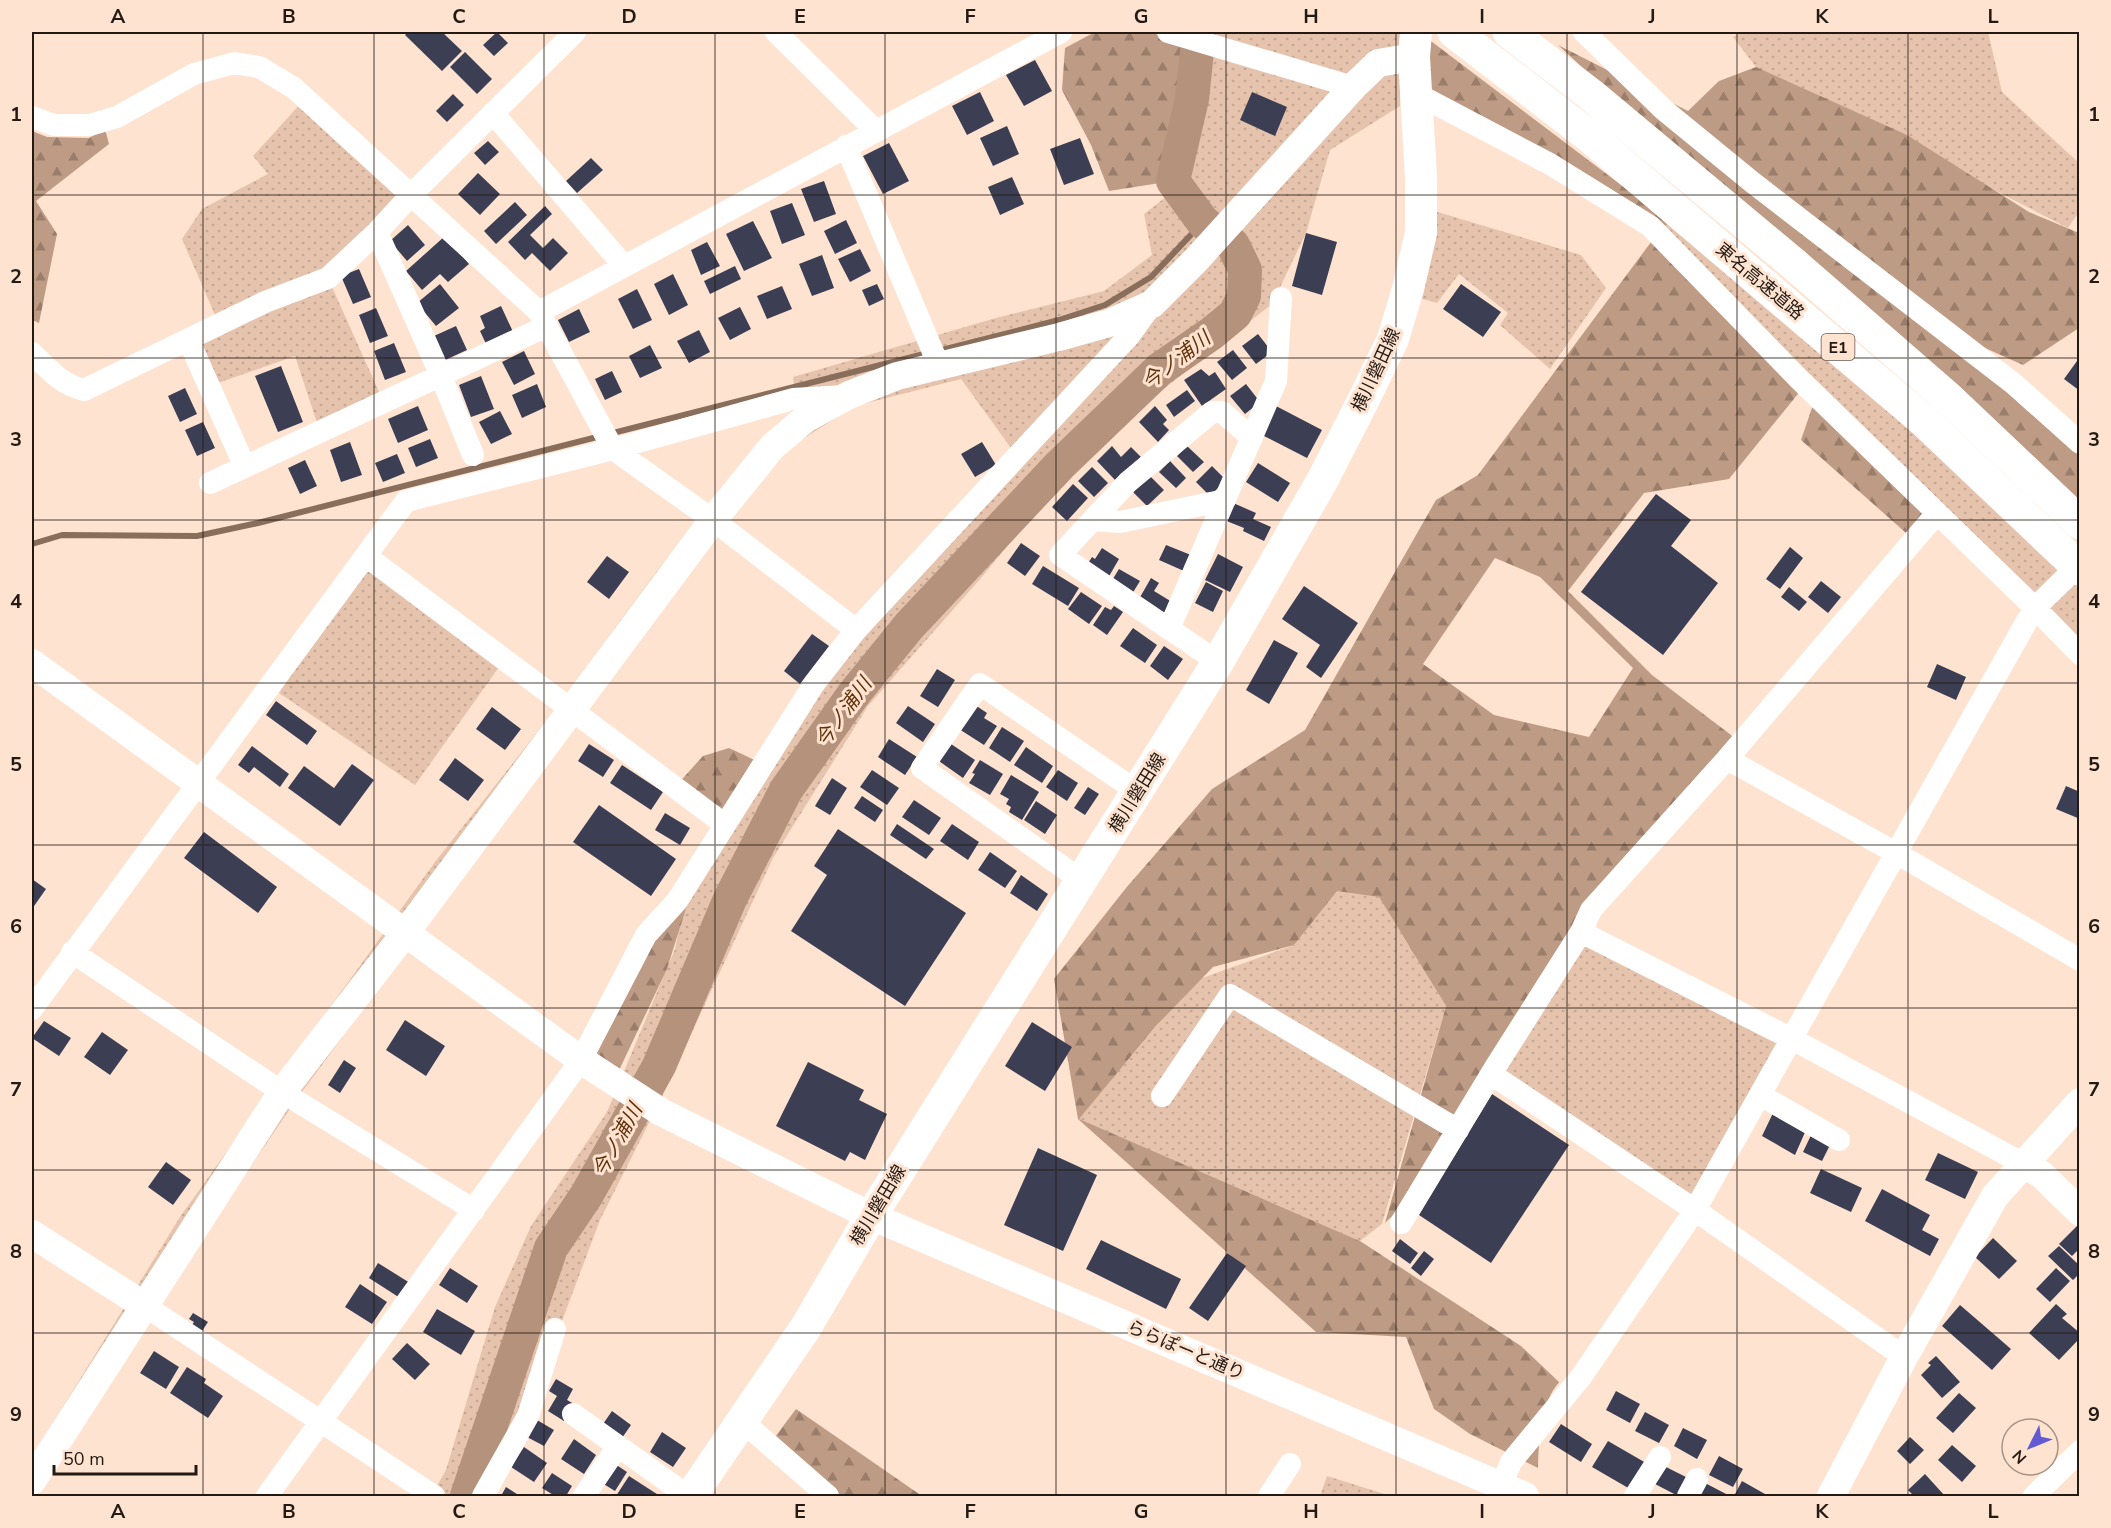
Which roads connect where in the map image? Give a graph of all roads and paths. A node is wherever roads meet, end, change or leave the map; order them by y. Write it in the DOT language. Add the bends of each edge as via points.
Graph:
graph roads {
  1 [pos="575,32"];
  2 [pos="776,32"];
  3 [pos="1061,32"];
  4 [pos="1454,32"];
  5 [pos="1509,32"];
  6 [pos="1584,32"];
  7 [pos="1173,33"];
  8 [pos="1415,44"];
  9 [pos="1353,87"];
  10 [pos="1417,94"];
  11 [pos="494,113"];
  12 [pos="32,117"];
  13 [pos="875,130"];
  14 [pos="846,146"];
  15 [pos="411,195"];
  16 [pos="377,232"];
  17 [pos="624,266"];
  18 [pos="1281,298"];
  19 [pos="1152,304"];
  20 [pos="543,319"];
  21 [pos="188,339"];
  22 [pos="32,353"];
  23 [pos="939,366"];
  24 [pos="441,376"];
  25 [pos="849,395"];
  26 [pos="1252,438"];
  27 [pos="2079,443"];
  28 [pos="613,449"];
  29 [pos="473,455"];
  30 [pos="245,467"];
  31 [pos="210,483"];
  32 [pos="1225,500"];
  33 [pos="1937,513"];
  34 [pos="713,520"];
  35 [pos="1093,520"];
  36 [pos="2079,523"];
  37 [pos="366,556"];
  38 [pos="2079,564"];
  39 [pos="2079,569"];
  40 [pos="2039,604"];
  41 [pos="1169,629"];
  42 [pos="856,630"];
  43 [pos="2079,654"];
  44 [pos="1218,662"];
  45 [pos="32,663"];
  46 [pos="573,709"];
  47 [pos="1727,759"];
  48 [pos="200,783"];
  49 [pos="1138,792"];
  50 [pos="724,824"];
  51 [pos="1896,853"];
  52 [pos="1081,880"];
  53 [pos="406,932"];
  54 [pos="1581,932"];
  55 [pos="72,952"];
  56 [pos="2079,960"];
  57 [pos="32,1009"];
  58 [pos="1792,1039"];
  59 [pos="580,1060"];
  60 [pos="1491,1074"];
  61 [pos="282,1092"];
  62 [pos="1760,1095"];
  63 [pos="1162,1096"];
  64 [pos="2079,1102"];
  65 [pos="1458,1130"];
  66 [pos="1839,1140"];
  67 [pos="2024,1164"];
  68 [pos="474,1210"];
  69 [pos="1695,1210"];
  70 [pos="2079,1212"];
  71 [pos="871,1216"];
  72 [pos="1401,1224"];
  73 [pos="32,1234"];
  74 [pos="145,1306"];
  75 [pos="555,1329"];
  76 [pos="1904,1357"];
  77 [pos="573,1414"];
  78 [pos="321,1420"];
  79 [pos="741,1420"];
  80 [pos="618,1446"];
  81 [pos="2079,1450"];
  82 [pos="1660,1457"];
  83 [pos="1290,1464"];
  84 [pos="32,1481"];
  85 [pos="1508,1493"];
  86 [pos="433,1495"];
  87 [pos="267,1497"];
  88 [pos="483,1497"];
  89 [pos="584,1497"];
  90 [pos="689,1497"];
  91 [pos="828,1497"];
  92 [pos="1269,1497"];
  93 [pos="1635,1497"];
  94 [pos="1831,1497"];
  95 [pos="2034,1497"];
  1 -- 11 [label="street"];
  2 -- 13 [label="street"];
  3 -- 13 [label="street"];
  4 -- 39 [label="highway, 東名高速道路 / E1" via="1588,136 1924,421"];
  5 -- 36 [label="highway, 東名高速道路 / E1" via="1590,94 1795,265 1948,398"];
  6 -- 27 [label="street" via="1682,124 2014,384"];
  7 -- 9 [label="street"];
  8 -- 9 [label="street" via="1378,63"];
  8 -- 10 [label="main road, 横川磐田線"];
  9 -- 19 [label="street"];
  10 -- 33 [label="street" via="1550,164 1650,226"];
  10 -- 44 [label="main road, 横川磐田線" via="1421,233 1393,339 1322,481"];
  11 -- 15 [label="street"];
  11 -- 17 [label="street"];
  12 -- 15 [label="street" via="54,124 90,125 117,117 194,74 234,63 260,67 294,88"];
  13 -- 14 [label="street"];
  14 -- 17 [label="street"];
  14 -- 23 [label="street"];
  15 -- 16 [label="street"];
  15 -- 20 [label="street"];
  16 -- 21 [label="street" via="328,278 265,302"];
  16 -- 24 [label="street"];
  17 -- 20 [label="street"];
  18 -- 26 [label="street" via="1276,381"];
  19 -- 23 [label="street" via="1109,322"];
  19 -- 42 [label="street" via="1129,336"];
  20 -- 24 [label="street"];
  20 -- 28 [label="street"];
  21 -- 22 [label="street" via="84,390 58,378"];
  21 -- 30 [label="street"];
  23 -- 25 [label="street" via="897,376"];
  24 -- 29 [label="street"];
  24 -- 30 [label="street"];
  25 -- 28 [label="street" via="793,399"];
  25 -- 34 [label="street" via="805,419 772,447"];
  26 -- 32 [label="street"];
  26 -- 35 [label="street" via="1222,412 1212,412 1128,482"];
  28 -- 34 [label="street"];
  28 -- 37 [label="street" via="406,501"];
  30 -- 31 [label="street"];
  32 -- 35 [label="street" via="1120,522"];
  32 -- 41 [label="street"];
  33 -- 40 [label="street"];
  33 -- 47 [label="street"];
  34 -- 42 [label="street"];
  34 -- 46 [label="street"];
  35 -- 41 [label="street" via="1060,555"];
  37 -- 46 [label="street"];
  37 -- 48 [label="street"];
  38 -- 40 [label="street"];
  40 -- 43 [label="street"];
  40 -- 51 [label="street"];
  41 -- 44 [label="street"];
  42 -- 50 [label="street" via="814,684"];
  44 -- 49 [label="main road, 横川磐田線"];
  45 -- 48 [label="street, ららぽーと通り"];
  46 -- 50 [label="street"];
  46 -- 53 [label="street"];
  47 -- 51 [label="street"];
  47 -- 54 [label="street" via="1591,910"];
  48 -- 53 [label="street, ららぽーと通り"];
  48 -- 55 [label="street"];
  49 -- 52 [label="main road, 横川磐田線"];
  49 -- 52 [label="street" via="980,684 922,768"];
  50 -- 59 [label="street" via="677,901 646,935"];
  51 -- 56 [label="street"];
  51 -- 58 [label="street"];
  52 -- 71 [label="main road, 横川磐田線"];
  53 -- 59 [label="street, ららぽーと通り"];
  53 -- 61 [label="street"];
  54 -- 58 [label="street"];
  54 -- 60 [label="street"];
  55 -- 57 [label="street"];
  55 -- 61 [label="street"];
  58 -- 62 [label="street"];
  58 -- 67 [label="street"];
  59 -- 68 [label="street"];
  59 -- 71 [label="street, ららぽーと通り" via="661,1112"];
  60 -- 65 [label="street"];
  60 -- 69 [label="street"];
  61 -- 68 [label="street"];
  61 -- 74 [label="street"];
  62 -- 66 [label="street"];
  62 -- 69 [label="street"];
  63 -- 65 [label="street" via="1230,995"];
  64 -- 67 [label="street"];
  65 -- 72 [label="street"];
  67 -- 70 [label="street" via="2042,1175"];
  67 -- 76 [label="street" via="1995,1196"];
  68 -- 78 [label="street"];
  69 -- 76 [label="street"];
  69 -- 85 [label="street" via="1581,1377 1511,1462"];
  71 -- 79 [label="main road, 横川磐田線" via="806,1327"];
  71 -- 85 [label="street, ららぽーと通り"];
  73 -- 74 [label="street"];
  74 -- 78 [label="street"];
  74 -- 84 [label="street"];
  75 -- 88 [label="street" via="528,1416"];
  76 -- 94 [label="street"];
  77 -- 80 [label="street"];
  78 -- 86 [label="street"];
  78 -- 87 [label="street"];
  79 -- 90 [label="main road, 横川磐田線"];
  79 -- 91 [label="street"];
  80 -- 89 [label="street"];
  80 -- 90 [label="street"];
  81 -- 95 [label="street"];
  82 -- 93 [label="street"];
  83 -- 92 [label="street"];
}
